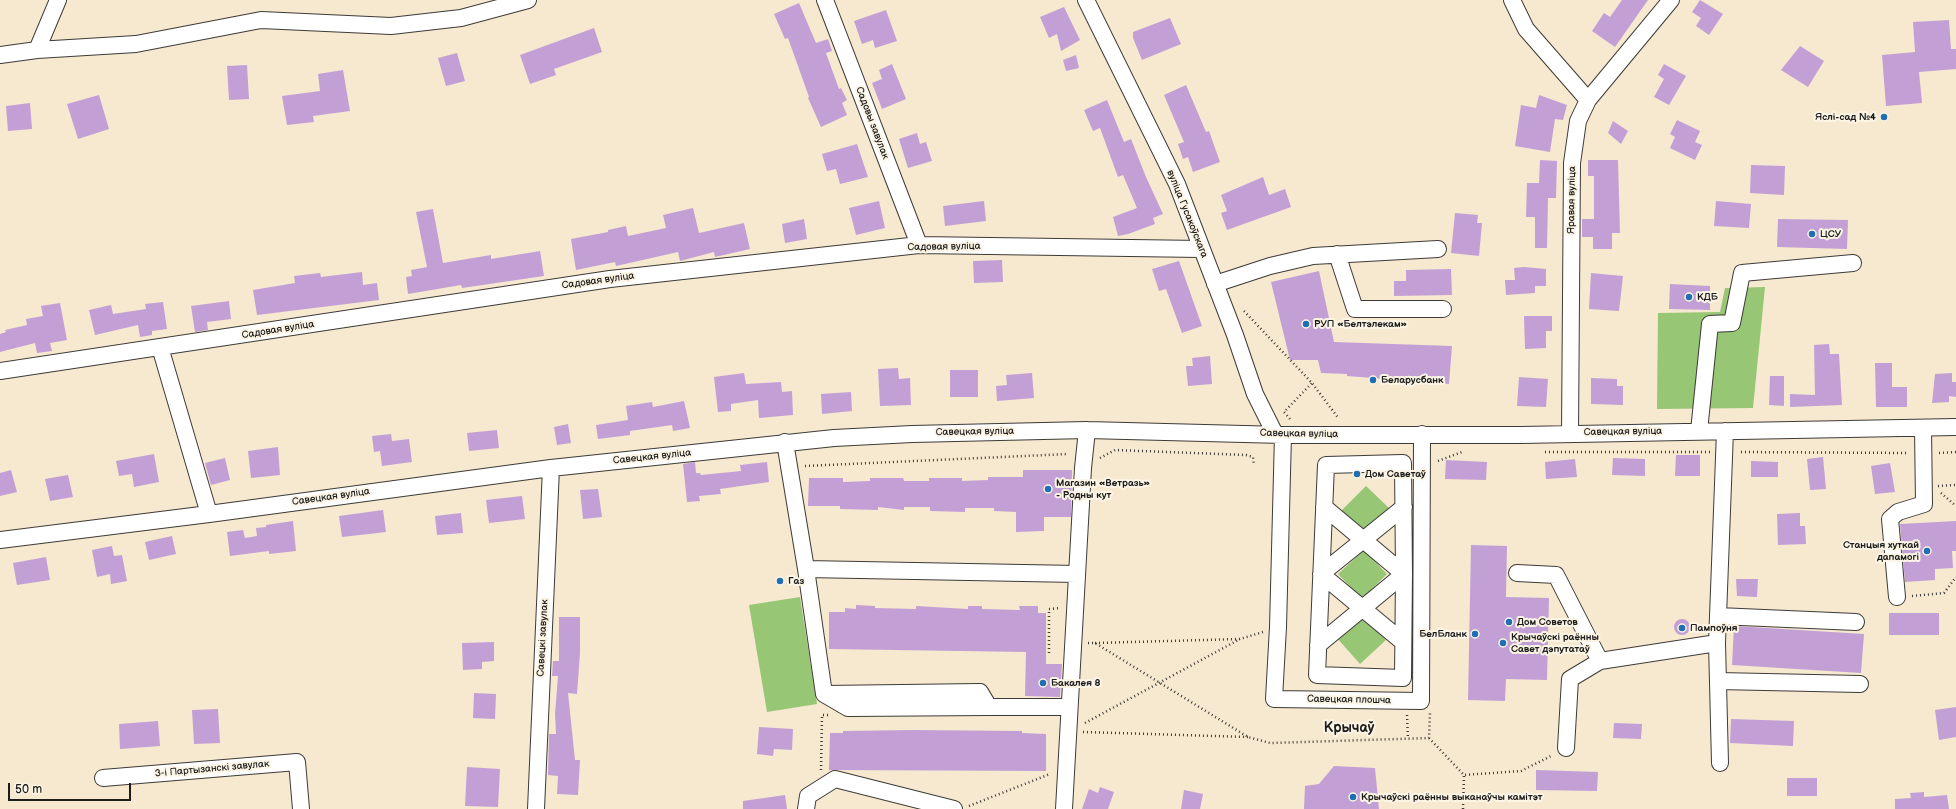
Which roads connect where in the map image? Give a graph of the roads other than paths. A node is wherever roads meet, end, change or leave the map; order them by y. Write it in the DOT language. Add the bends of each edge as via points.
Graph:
graph roads {
  1 [pos="58,0"];
  2 [pos="528,0"];
  3 [pos="825,0"];
  4 [pos="1086,0"];
  5 [pos="1512,0"];
  6 [pos="1671,0"];
  7 [pos="37,50"];
  8 [pos="0,55"];
  9 [pos="1588,100"];
  10 [pos="919,245"];
  11 [pos="1201,249"];
  12 [pos="1438,249"];
  13 [pos="1337,254"];
  14 [pos="1853,262"];
  15 [pos="1215,284"];
  16 [pos="1443,309"];
  17 [pos="160,348"];
  18 [pos="0,371"];
  19 [pos="1923,428"];
  20 [pos="1956,428"];
  21 [pos="1087,430"];
  22 [pos="1699,431"];
  23 [pos="1724,431"];
  24 [pos="1570,433"];
  25 [pos="1279,434"];
  26 [pos="1422,434"];
  27 [pos="785,442"];
  28 [pos="551,468"];
  29 [pos="1324,507"];
  30 [pos="1404,507"];
  31 [pos="209,514"];
  32 [pos="0,540"];
  33 [pos="1363,540"];
  34 [pos="806,569"];
  35 [pos="1518,573"];
  36 [pos="1077,574"];
  37 [pos="1321,574"];
  38 [pos="1404,574"];
  39 [pos="1897,597"];
  40 [pos="1362,608"];
  41 [pos="1718,616"];
  42 [pos="1856,622"];
  43 [pos="1403,642"];
  44 [pos="1717,643"];
  45 [pos="1318,645"];
  46 [pos="1600,661"];
  47 [pos="1718,681"];
  48 [pos="1860,684"];
  49 [pos="1069,707"];
  50 [pos="1566,748"];
  51 [pos="1720,763"];
  52 [pos="103,778"];
  53 [pos="961,808"];
  54 [pos="301,809"];
  55 [pos="536,809"];
  56 [pos="806,809"];
  57 [pos="1064,809"];
  1 -- 7 [label="street"];
  2 -- 7 [label="street" via="461,18 392,26 261,20 136,44"];
  3 -- 10 [label="street, Садовы завулак"];
  4 -- 11 [label="street, вуліца Гусакоўскага" via="1177,184"];
  5 -- 9 [label="street" via="1526,28"];
  6 -- 9 [label="street, Яравая вуліца"];
  7 -- 8 [label="street"];
  9 -- 24 [label="street, Яравая вуліца" via="1578,121 1572,163"];
  10 -- 11 [label="street, Садовая вуліца"];
  10 -- 17 [label="street, Садовая вуліца" via="610,279"];
  11 -- 15 [label="street, вуліца Гусакоўскага"];
  12 -- 13 [label="street"];
  13 -- 15 [label="street" via="1312,256 1270,266"];
  13 -- 16 [label="street" via="1355,310"];
  14 -- 22 [label="street" via="1742,273 1732,323 1710,324"];
  15 -- 25 [label="street, вуліца Гусакоўскага" via="1255,394"];
  17 -- 18 [label="street, Садовая вуліца"];
  17 -- 31 [label="street"];
  19 -- 20 [label="street, Савецкая вуліца"];
  19 -- 23 [label="street, Савецкая вуліца"];
  19 -- 39 [label="street" via="1924,504 1898,512 1890,519"];
  21 -- 25 [label="street, Савецкая вуліца"];
  21 -- 27 [label="street, Савецкая вуліца" via="912,434"];
  21 -- 36 [label="street"];
  22 -- 23 [label="street, Савецкая вуліца"];
  22 -- 24 [label="street, Савецкая вуліца"];
  23 -- 41 [label="street"];
  24 -- 26 [label="street, Савецкая вуліца"];
  25 -- 26 [label="street, Савецкая вуліца"];
  25 -- 26 [label="street, Савецкая плошча" via="1278,627 1274,699 1421,701"];
  27 -- 28 [label="street, Савецкая вуліца"];
  27 -- 34 [label="street"];
  28 -- 31 [label="street, Савецкая вуліца"];
  28 -- 55 [label="street, Савецкі завулак"];
  29 -- 30 [label="street" via="1326,465 1403,463"];
  29 -- 33 [label="street"];
  29 -- 37 [label="street"];
  30 -- 33 [label="street"];
  30 -- 38 [label="street"];
  31 -- 32 [label="street, Савецкая вуліца"];
  33 -- 37 [label="street"];
  33 -- 38 [label="street"];
  34 -- 36 [label="street"];
  34 -- 49 [label="street" via="824,694 980,692 989,707"];
  35 -- 46 [label="street" via="1556,575"];
  36 -- 49 [label="street"];
  37 -- 40 [label="street"];
  37 -- 45 [label="street"];
  38 -- 40 [label="street"];
  38 -- 43 [label="street"];
  40 -- 43 [label="street"];
  40 -- 45 [label="street"];
  41 -- 42 [label="street"];
  41 -- 44 [label="street"];
  43 -- 45 [label="street" via="1403,678 1317,675"];
  44 -- 46 [label="street"];
  44 -- 47 [label="street"];
  46 -- 50 [label="street" via="1570,679"];
  47 -- 48 [label="street"];
  47 -- 51 [label="street"];
  49 -- 57 [label="street"];
  52 -- 54 [label="street, 3-і Партызанскі завулак" via="297,762"];
  53 -- 56 [label="street" via="835,779 808,796"];
}
